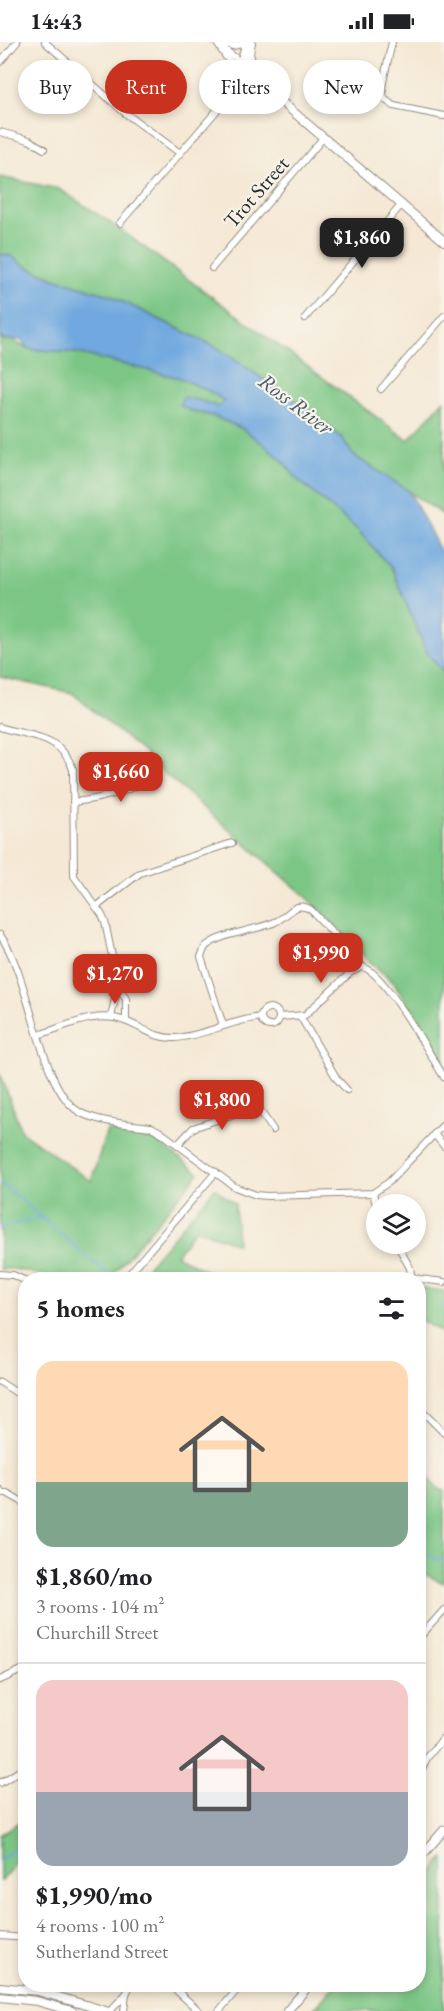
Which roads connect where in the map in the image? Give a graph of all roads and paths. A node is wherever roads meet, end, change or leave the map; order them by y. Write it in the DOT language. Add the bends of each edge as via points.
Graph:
graph roads {
  1 [pos="17,42"];
  2 [pos="45,42"];
  3 [pos="215,42"];
  4 [pos="248,42"];
  5 [pos="392,42"];
  6 [pos="233,60"];
  7 [pos="242,60"];
  8 [pos="251,60"];
  9 [pos="0,62"];
  10 [pos="291,109"];
  11 [pos="210,114"];
  12 [pos="444,116"];
  13 [pos="0,132"];
  14 [pos="324,137"];
  15 [pos="44,149"];
  16 [pos="180,153"];
  17 [pos="402,204"];
  18 [pos="120,223"];
  19 [pos="444,241"];
  20 [pos="212,268"];
  21 [pos="444,316"];
  22 [pos="305,318"];
  23 [pos="381,389"];
  24 [pos="0,727"];
  25 [pos="152,774"];
  26 [pos="74,802"];
  27 [pos="232,843"];
  28 [pos="96,907"];
  29 [pos="0,935"];
  30 [pos="362,967"];
  31 [pos="118,985"];
  32 [pos="111,1017"];
  33 [pos="261,1017"];
  34 [pos="280,1017"];
  35 [pos="300,1017"];
  36 [pos="126,1021"];
  37 [pos="223,1025"];
  38 [pos="38,1035"];
  39 [pos="444,1077"];
  40 [pos="347,1090"];
  41 [pos="257,1096"];
  42 [pos="257,1106"];
  43 [pos="444,1124"];
  44 [pos="273,1130"];
  45 [pos="434,1134"];
  46 [pos="178,1144"];
  47 [pos="444,1146"];
  48 [pos="216,1172"];
  49 [pos="373,1193"];
  50 [pos="402,1254"];
  51 [pos="131,1272"];
  52 [pos="411,1272"];
  53 [pos="0,1274"];
  54 [pos="18,1277"];
  55 [pos="426,1280"];
  56 [pos="444,1282"];
  57 [pos="0,1382"];
  58 [pos="18,1394"];
  59 [pos="426,1415"];
  60 [pos="444,1433"];
  61 [pos="1,1492"];
  62 [pos="18,1500"];
  63 [pos="444,1610"];
  64 [pos="426,1630"];
  65 [pos="18,1672"];
  66 [pos="0,1680"];
  67 [pos="444,1737"];
  68 [pos="426,1760"];
  69 [pos="18,1772"];
  70 [pos="0,1783"];
  71 [pos="444,1830"];
  72 [pos="426,1851"];
  73 [pos="0,1936"];
  74 [pos="18,1937"];
  75 [pos="0,1987"];
  76 [pos="18,1989"];
  77 [pos="42,1992"];
  78 [pos="178,1992"];
  79 [pos="235,1992"];
  80 [pos="303,1992"];
  81 [pos="126,1994"];
  82 [pos="0,1997"];
  83 [pos="72,2011"];
  84 [pos="109,2011"];
  85 [pos="117,2011"];
  86 [pos="124,2011"];
  87 [pos="199,2011"];
  88 [pos="219,2011"];
  89 [pos="287,2011"];
  1 -- 9 [label="street"];
  2 -- 16 [label="street" via="125,113"];
  3 -- 4 [label="street" via="233,46"];
  3 -- 6 [label="street"];
  4 -- 7 [label="street"];
  4 -- 8 [label="street"];
  5 -- 12 [label="street" via="382,87 384,99 394,106"];
  10 -- 14 [label="street"];
  11 -- 16 [label="street"];
  13 -- 15 [label="street"];
  14 -- 17 [label="street"];
  14 -- 20 [label="street, Trot Street"];
  16 -- 18 [label="street"];
  17 -- 19 [label="street"];
  17 -- 22 [label="street"];
  21 -- 23 [label="street"];
  24 -- 26 [label="street" via="42,738 62,749 73,769"];
  25 -- 26 [label="street" via="140,784 90,801"];
  26 -- 28 [label="street" via="74,876"];
  27 -- 28 [label="street" via="140,873"];
  28 -- 31 [label="street" via="105,922"];
  29 -- 38 [label="street" via="20,972"];
  30 -- 35 [label="street" via="351,972"];
  30 -- 37 [label="street" via="310,910 297,906 276,922 205,947 201,957"];
  30 -- 39 [label="street" via="370,968 387,987"];
  31 -- 32 [label="street"];
  31 -- 36 [label="street" via="126,999"];
  32 -- 36 [label="street"];
  32 -- 38 [label="street" via="89,1018"];
  33 -- 34 [label="street" via="268,1008 276,1010"];
  33 -- 34 [label="street" via="269,1026 277,1024"];
  33 -- 37 [label="street"];
  34 -- 35 [label="street"];
  35 -- 40 [label="street"];
  36 -- 37 [label="street" via="159,1036 174,1038"];
  38 -- 46 [label="street" via="57,1089 73,1109 97,1119 151,1127"];
  41 -- 42 [label="street"];
  42 -- 44 [label="street"];
  42 -- 46 [label="street" via="193,1128"];
  43 -- 45 [label="street"];
  45 -- 47 [label="street"];
  45 -- 49 [label="street" via="389,1182"];
  46 -- 48 [label="street"];
  48 -- 49 [label="street" via="236,1187 256,1195"];
  48 -- 51 [label="street"];
  50 -- 52 [label="street"];
  53 -- 54 [label="street"];
  55 -- 56 [label="street"];
  57 -- 58 [label="street"];
  59 -- 60 [label="street"];
  61 -- 62 [label="street"];
  63 -- 64 [label="street"];
  65 -- 66 [label="street"];
  67 -- 68 [label="street"];
  69 -- 70 [label="street"];
  71 -- 72 [label="street"];
  73 -- 74 [label="street"];
  75 -- 76 [label="street"];
  77 -- 84 [label="street"];
  78 -- 87 [label="street"];
  79 -- 88 [label="street"];
  80 -- 89 [label="street"];
  81 -- 84 [label="street"];
  81 -- 86 [label="street"];
  82 -- 83 [label="street" via="37,2001"];
  84 -- 85 [label="street"];
}
